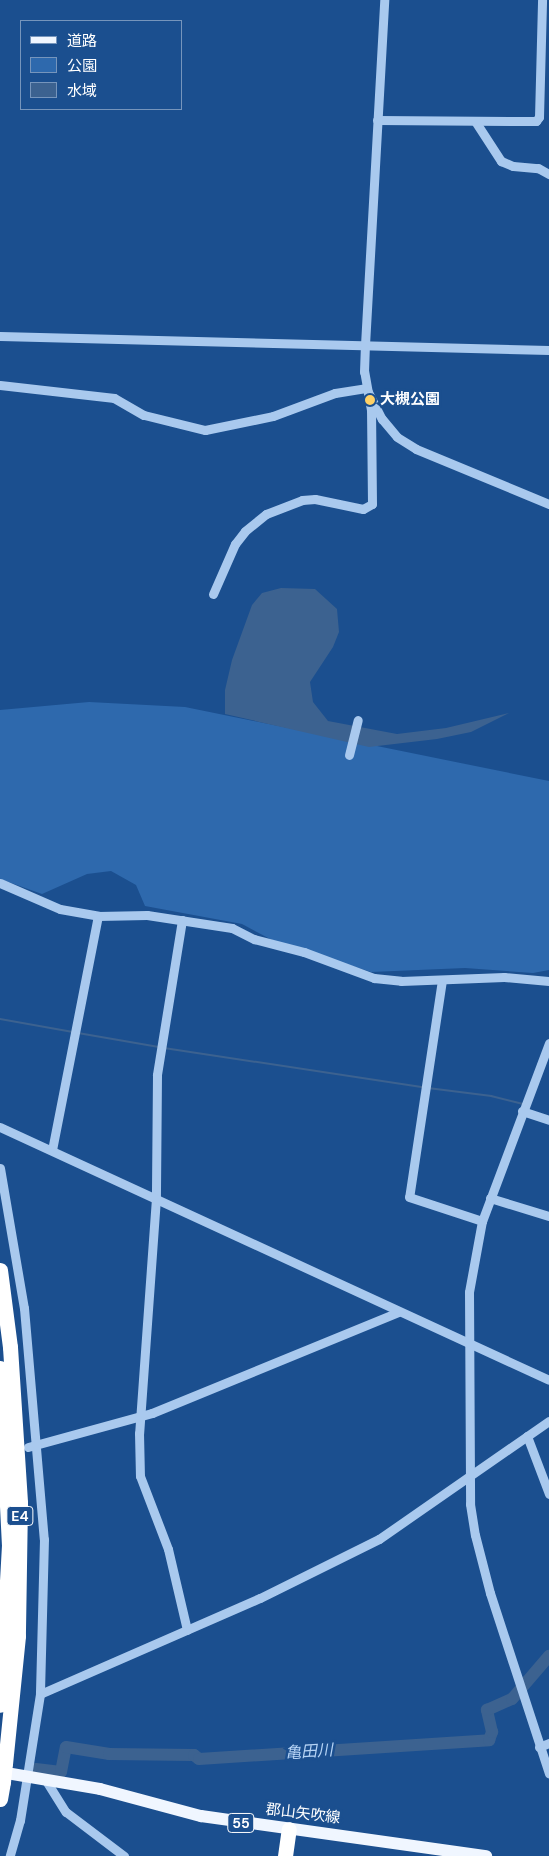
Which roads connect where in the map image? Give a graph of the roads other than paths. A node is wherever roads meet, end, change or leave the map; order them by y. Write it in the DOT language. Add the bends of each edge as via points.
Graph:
graph roads {
  1 [pos="384,0"];
  2 [pos="542,0"];
  3 [pos="377,120"];
  4 [pos="475,122"];
  5 [pos="549,174"];
  6 [pos="0,336"];
  7 [pos="364,345"];
  8 [pos="549,350"];
  9 [pos="0,385"];
  10 [pos="366,388"];
  11 [pos="549,504"];
  12 [pos="213,594"];
  13 [pos="358,720"];
  14 [pos="349,755"];
  15 [pos="0,883"];
  16 [pos="98,916"];
  17 [pos="182,920"];
  18 [pos="442,980"];
  19 [pos="549,982"];
  20 [pos="549,1043"];
  21 [pos="522,1111"];
  22 [pos="549,1120"];
  23 [pos="0,1127"];
  24 [pos="52,1150"];
  25 [pos="0,1168"];
  26 [pos="156,1198"];
  27 [pos="490,1198"];
  28 [pos="549,1216"];
  29 [pos="482,1221"];
  30 [pos="0,1270"];
  31 [pos="398,1312"];
  32 [pos="470,1342"];
  33 [pos="0,1368"];
  34 [pos="549,1380"];
  35 [pos="140,1417"];
  36 [pos="549,1421"];
  37 [pos="527,1436"];
  38 [pos="37,1444"];
  39 [pos="28,1448"];
  40 [pos="470,1476"];
  41 [pos="549,1494"];
  42 [pos="0,1503"];
  43 [pos="9,1545"];
  44 [pos="187,1630"];
  45 [pos="40,1694"];
  46 [pos="0,1705"];
  47 [pos="549,1744"];
  48 [pos="539,1747"];
  49 [pos="3,1772"];
  50 [pos="549,1774"];
  51 [pos="28,1775"];
  52 [pos="45,1779"];
  53 [pos="0,1799"];
  54 [pos="294,1830"];
  55 [pos="442,1853"];
  56 [pos="10,1856"];
  57 [pos="124,1856"];
  58 [pos="285,1856"];
  59 [pos="294,1856"];
  60 [pos="486,1856"];
  1 -- 3 [label="street"];
  2 -- 4 [label="street" via="538,120"];
  3 -- 4 [label="street"];
  3 -- 7 [label="street"];
  4 -- 5 [label="street" via="500,161 513,166 538,168"];
  6 -- 7 [label="street"];
  7 -- 8 [label="street"];
  7 -- 10 [label="street"];
  9 -- 10 [label="street" via="114,398 144,415 205,430 273,416 335,393"];
  10 -- 11 [label="street" via="382,419 397,436 416,449"];
  10 -- 12 [label="street" via="371,410 372,504 362,509 315,499 302,500 266,514 245,530 235,544"];
  13 -- 14 [label="street"];
  15 -- 16 [label="street" via="60,909"];
  16 -- 17 [label="street" via="147,914"];
  16 -- 24 [label="street"];
  17 -- 18 [label="street" via="232,928 254,939 304,952 374,978"];
  17 -- 26 [label="street" via="159,1052"];
  18 -- 19 [label="street" via="504,977"];
  18 -- 29 [label="street" via="409,1197"];
  20 -- 21 [label="street"];
  21 -- 22 [label="street"];
  21 -- 27 [label="street"];
  23 -- 24 [label="street"];
  24 -- 26 [label="street"];
  25 -- 38 [label="street" via="18,1263"];
  26 -- 31 [label="street"];
  26 -- 35 [label="street"];
  27 -- 28 [label="street"];
  27 -- 29 [label="street"];
  29 -- 32 [label="street" via="470,1284"];
  30 -- 49 [label="highway, E4" via="10,1347 20,1503 18,1636"];
  31 -- 32 [label="street"];
  31 -- 35 [label="street"];
  32 -- 34 [label="street"];
  32 -- 40 [label="street"];
  33 -- 43 [label="highway, E4"];
  35 -- 38 [label="street"];
  35 -- 44 [label="street" via="140,1476 168,1549"];
  36 -- 37 [label="street"];
  37 -- 40 [label="street"];
  37 -- 41 [label="street"];
  38 -- 39 [label="street"];
  38 -- 45 [label="street" via="44,1539"];
  40 -- 44 [label="street" via="379,1539"];
  40 -- 48 [label="street" via="470,1504 480,1558"];
  42 -- 43 [label="highway"];
  43 -- 46 [label="highway, E4"];
  44 -- 45 [label="street"];
  45 -- 51 [label="street"];
  47 -- 48 [label="street"];
  48 -- 50 [label="street"];
  49 -- 51 [label="main road, 郡山矢吹線 / 55"];
  49 -- 53 [label="highway, E4"];
  51 -- 52 [label="main road, 郡山矢吹線 / 55"];
  51 -- 56 [label="street"];
  52 -- 54 [label="main road, 郡山矢吹線 / 55" via="100,1789 201,1816"];
  52 -- 57 [label="street" via="66,1812"];
  54 -- 55 [label="main road, 郡山矢吹線 / 55"];
  54 -- 58 [label="highway"];
  54 -- 59 [label="highway"];
  55 -- 60 [label="main road, 郡山矢吹線 / 55"];
}
